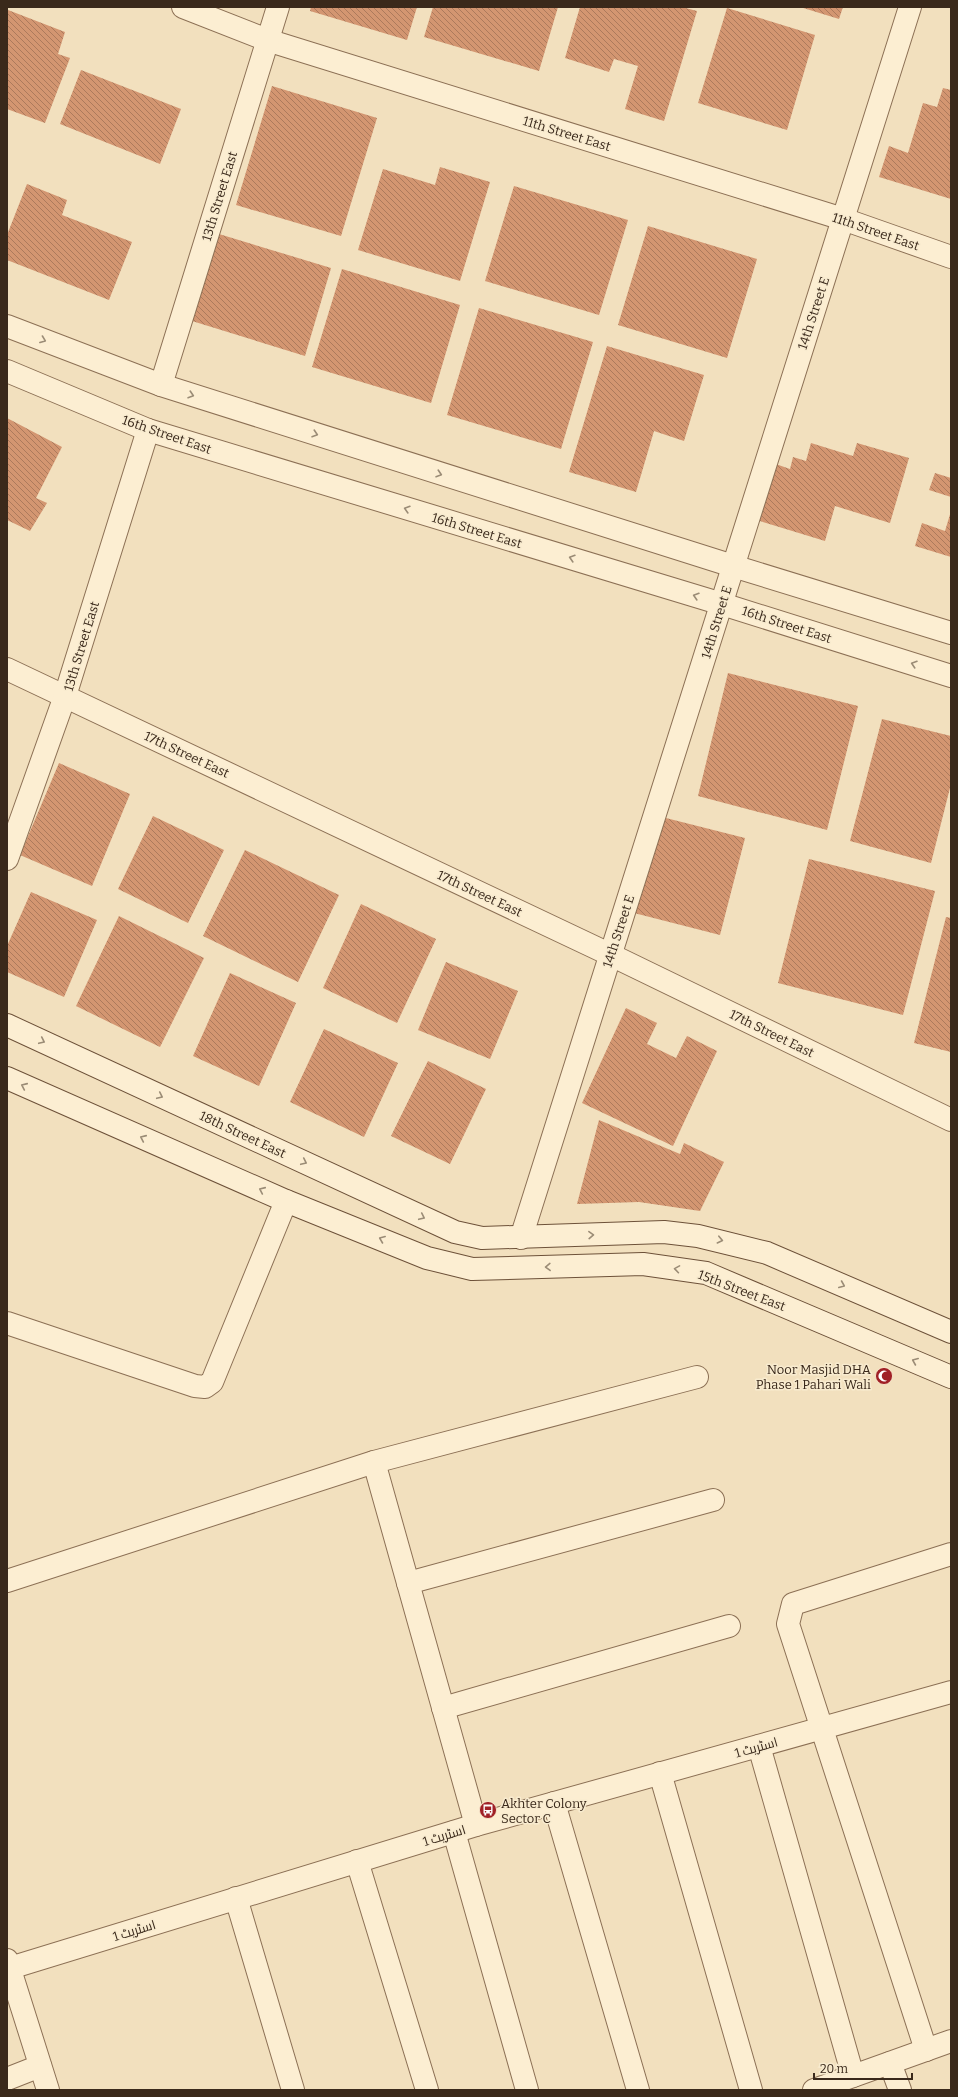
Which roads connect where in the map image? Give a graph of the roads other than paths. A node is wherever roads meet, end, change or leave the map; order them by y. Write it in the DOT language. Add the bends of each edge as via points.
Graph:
graph roads {
  1 [pos="183,7"];
  2 [pos="278,7"];
  3 [pos="910,7"];
  4 [pos="267,40"];
  5 [pos="843,219"];
  6 [pos="951,257"];
  7 [pos="7,326"];
  8 [pos="7,370"];
  9 [pos="161,385"];
  10 [pos="148,430"];
  11 [pos="733,566"];
  12 [pos="722,604"];
  13 [pos="951,633"];
  14 [pos="7,669"];
  15 [pos="951,676"];
  16 [pos="65,696"];
  17 [pos="7,859"];
  18 [pos="610,956"];
  19 [pos="7,1025"];
  20 [pos="7,1078"];
  21 [pos="951,1120"];
  22 [pos="286,1201"];
  23 [pos="521,1238"];
  24 [pos="7,1323"];
  25 [pos="951,1332"];
  26 [pos="697,1377"];
  27 [pos="951,1377"];
  28 [pos="374,1462"];
  29 [pos="713,1500"];
  30 [pos="951,1554"];
  31 [pos="7,1581"];
  32 [pos="408,1583"];
  33 [pos="729,1626"];
  34 [pos="951,1692"];
  35 [pos="443,1708"];
  36 [pos="821,1728"];
  37 [pos="759,1746"];
  38 [pos="660,1773"];
  39 [pos="554,1803"];
  40 [pos="476,1825"];
  41 [pos="454,1832"];
  42 [pos="357,1862"];
  43 [pos="236,1898"];
  44 [pos="8,1964"];
  45 [pos="13,1998"];
  46 [pos="951,2041"];
  47 [pos="926,2050"];
  48 [pos="890,2063"];
  49 [pos="40,2066"];
  50 [pos="853,2076"];
  51 [pos="7,2079"];
  52 [pos="48,2090"];
  53 [pos="293,2090"];
  54 [pos="427,2090"];
  55 [pos="527,2090"];
  56 [pos="638,2090"];
  57 [pos="751,2090"];
  58 [pos="814,2090"];
  59 [pos="900,2090"];
  1 -- 4 [label="street, 11th Street East"];
  2 -- 4 [label="street, 13th Street East"];
  3 -- 5 [label="street, 14th Street E"];
  4 -- 5 [label="street, 11th Street East"];
  4 -- 9 [label="street, 13th Street East"];
  5 -- 6 [label="street, 11th Street East"];
  5 -- 11 [label="street, 14th Street E"];
  7 -- 9 [label="street, one-way"];
  8 -- 10 [label="street, 16th Street East"];
  9 -- 11 [label="street, one-way"];
  12 -- 10 [label="street, 16th Street East, one-way"];
  10 -- 16 [label="street, 13th Street East"];
  11 -- 12 [label="street, 14th Street E"];
  11 -- 13 [label="street"];
  15 -- 12 [label="street, 16th Street East, one-way"];
  12 -- 18 [label="street, 14th Street E"];
  14 -- 16 [label="street, 17th Street East"];
  16 -- 17 [label="street, 13th Street East"];
  16 -- 18 [label="street, 17th Street East"];
  18 -- 21 [label="street, 17th Street East"];
  18 -- 23 [label="street, 14th Street E"];
  19 -- 23 [label="street, 18th Street East, one-way" via="455,1232 482,1238"];
  22 -- 20 [label="street, one-way"];
  22 -- 24 [label="street" via="212,1382 205,1387 195,1386"];
  27 -- 22 [label="street, 15th Street East, one-way" via="706,1274 643,1264 472,1269 427,1258"];
  23 -- 25 [label="street, one-way" via="664,1232 698,1236 767,1253"];
  26 -- 28 [label="street"];
  28 -- 31 [label="street"];
  28 -- 32 [label="street"];
  29 -- 32 [label="street"];
  30 -- 36 [label="street" via="793,1604 788,1624"];
  32 -- 35 [label="street"];
  33 -- 35 [label="street"];
  34 -- 36 [label="street, اسٹریٹ 1"];
  35 -- 40 [label="street"];
  36 -- 37 [label="street, اسٹریٹ 1"];
  36 -- 47 [label="street"];
  37 -- 38 [label="street, اسٹریٹ 1"];
  37 -- 50 [label="street"];
  38 -- 39 [label="street, اسٹریٹ 1"];
  38 -- 57 [label="street"];
  39 -- 40 [label="street, اسٹریٹ 1"];
  39 -- 56 [label="street"];
  40 -- 41 [label="street, اسٹریٹ 1"];
  41 -- 42 [label="street, اسٹریٹ 1"];
  41 -- 55 [label="street"];
  42 -- 43 [label="street, اسٹریٹ 1"];
  42 -- 54 [label="street"];
  43 -- 44 [label="street, اسٹریٹ 1"];
  43 -- 53 [label="street"];
  44 -- 45 [label="street"];
  45 -- 49 [label="street"];
  46 -- 47 [label="street"];
  47 -- 48 [label="street"];
  48 -- 50 [label="street"];
  48 -- 59 [label="street"];
  49 -- 51 [label="street"];
  49 -- 52 [label="street"];
  50 -- 58 [label="street"];
}
